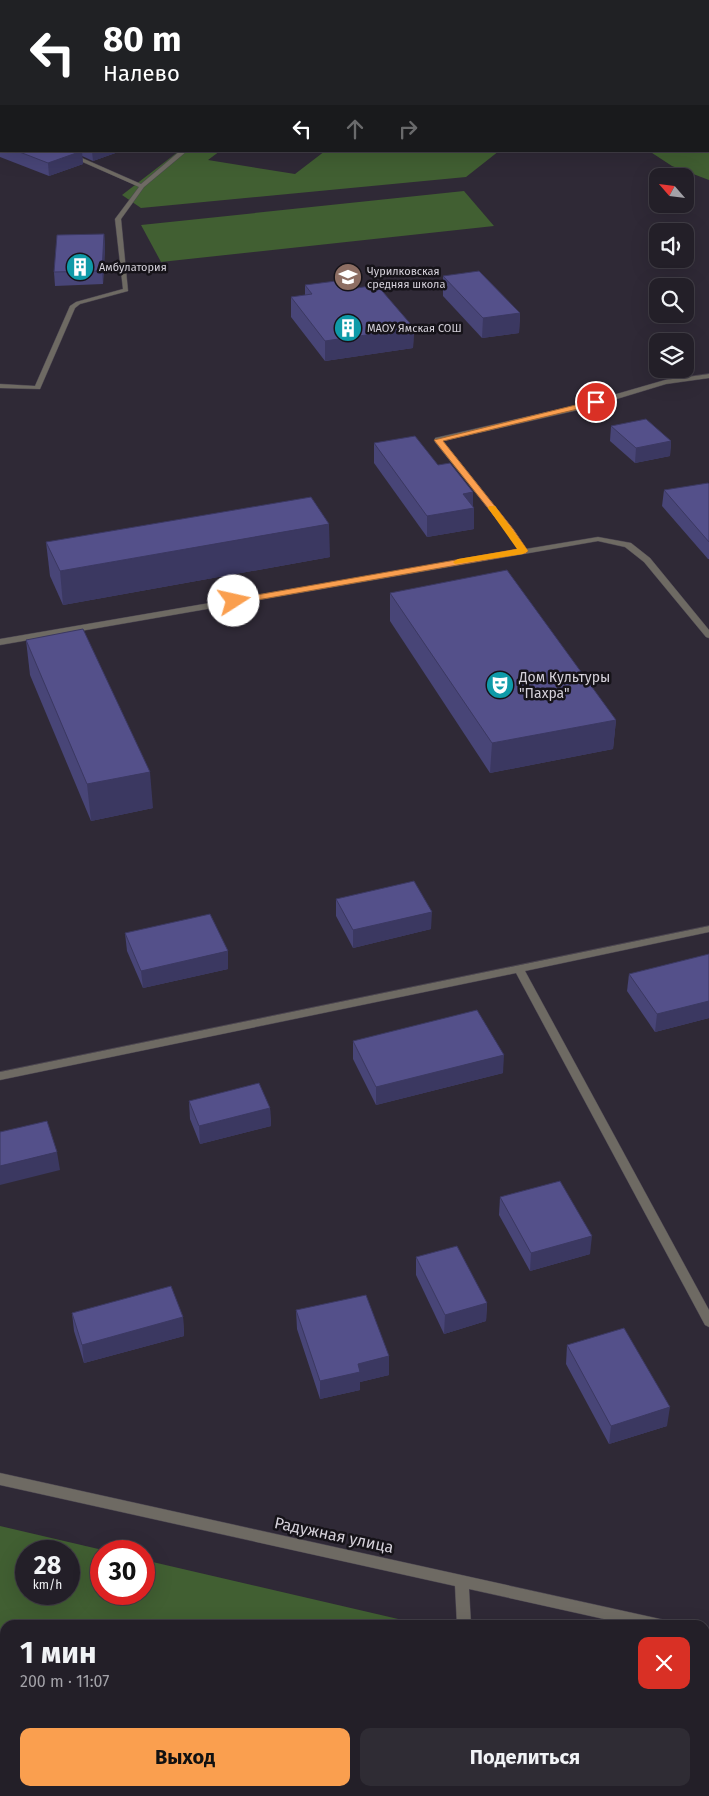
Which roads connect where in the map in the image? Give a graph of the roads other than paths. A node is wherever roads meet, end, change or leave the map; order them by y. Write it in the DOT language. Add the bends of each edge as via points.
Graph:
graph roads {
  1 [pos="63,152"];
  2 [pos="183,152"];
  3 [pos="142,186"];
  4 [pos="709,376"];
  5 [pos="0,386"];
  6 [pos="523,551"];
  7 [pos="709,635"];
  8 [pos="0,642"];
  9 [pos="709,930"];
  10 [pos="519,969"];
  11 [pos="0,1076"];
  12 [pos="709,1322"];
  13 [pos="0,1479"];
  14 [pos="462,1581"];
  15 [pos="464,1620"];
  16 [pos="638,1620"];
  1 -- 3 [label="street"];
  2 -- 3 [label="street"];
  3 -- 5 [label="street" via="118,219 126,290 72,307 38,388"];
  4 -- 6 [label="street" via="665,382 584,406 438,440"];
  6 -- 7 [label="street" via="598,539 628,545 647,560"];
  6 -- 8 [label="street"];
  9 -- 10 [label="street"];
  10 -- 11 [label="street"];
  10 -- 12 [label="street"];
  13 -- 14 [label="street, Радужная улица"];
  14 -- 15 [label="street"];
  14 -- 16 [label="street, Радужная улица"];
}
